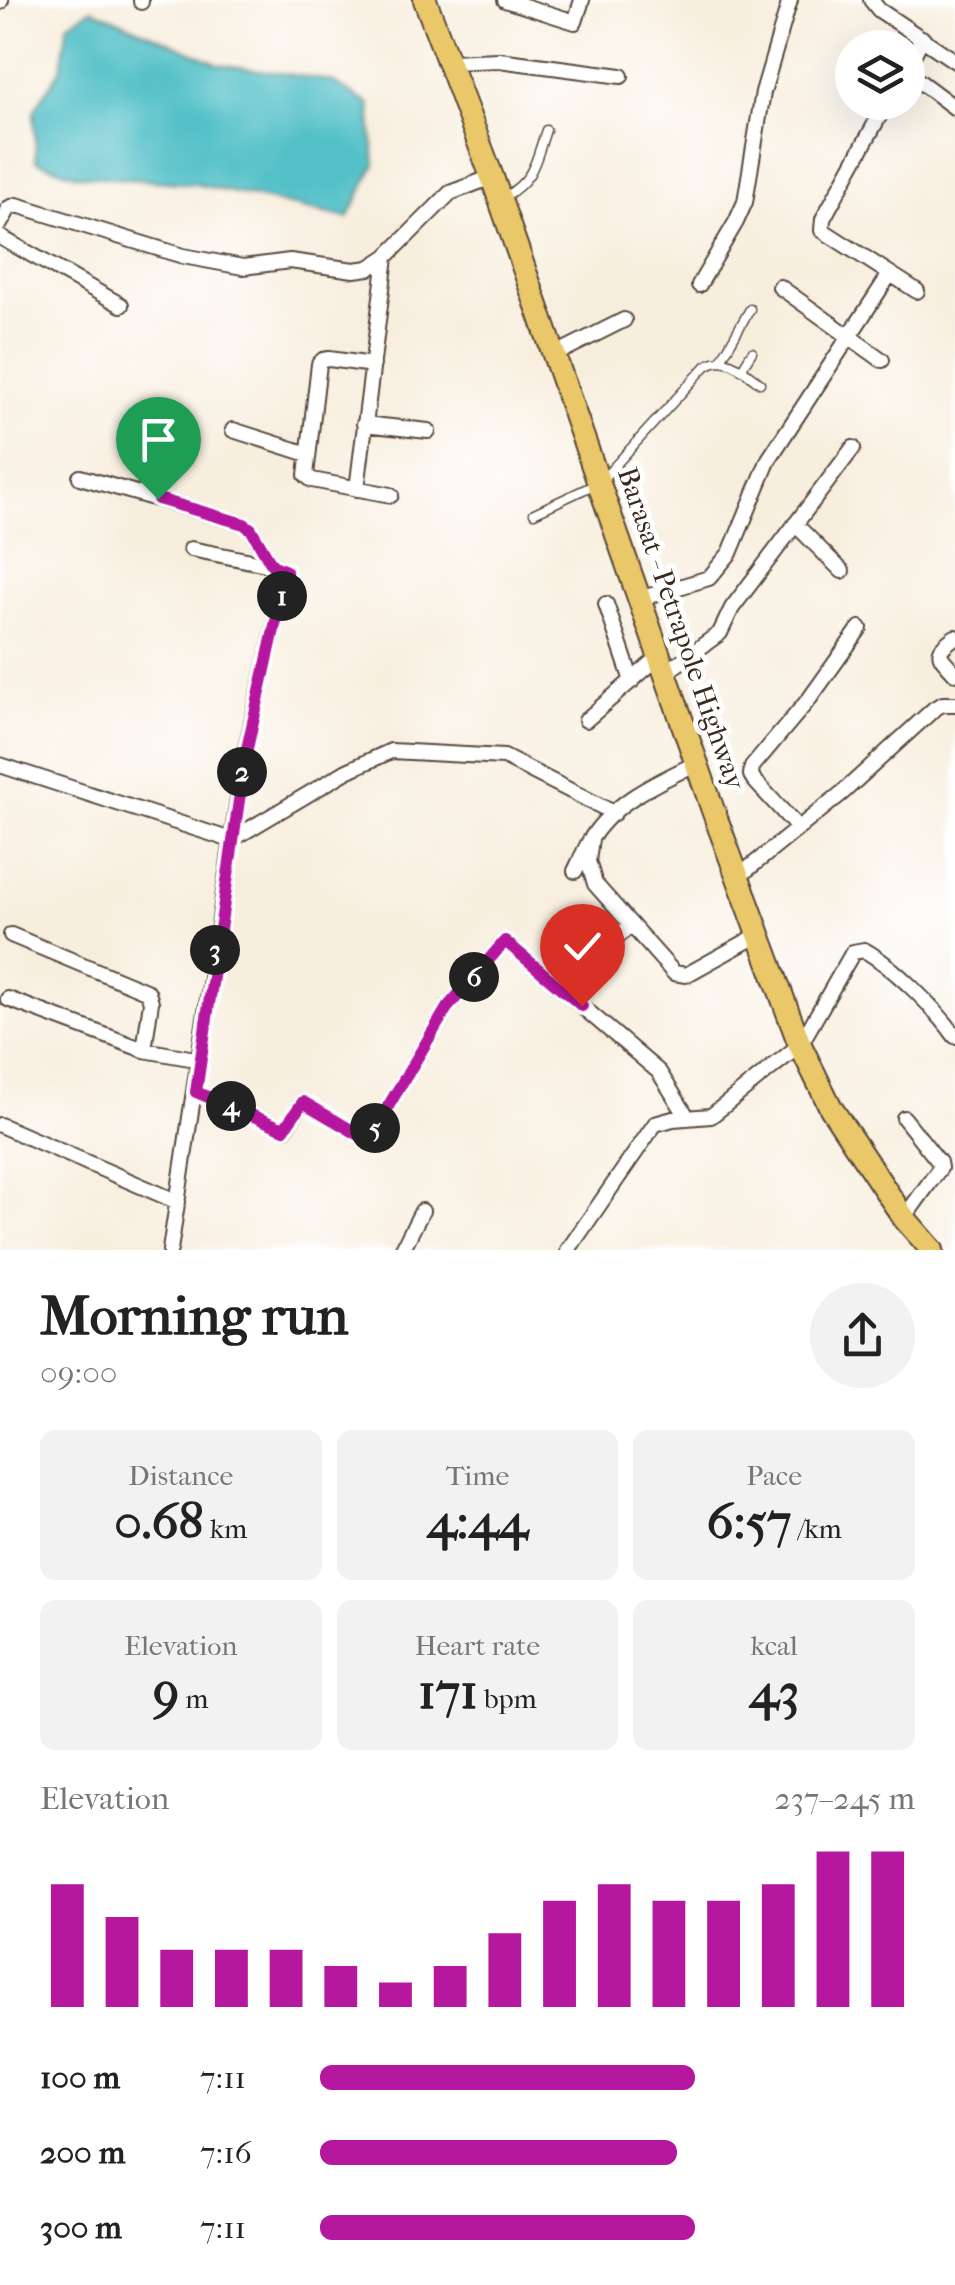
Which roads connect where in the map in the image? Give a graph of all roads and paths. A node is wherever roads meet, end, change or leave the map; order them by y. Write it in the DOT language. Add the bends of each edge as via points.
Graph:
graph roads {
  1 [pos="425,0"];
  2 [pos="505,0"];
  3 [pos="582,0"];
  4 [pos="790,0"];
  5 [pos="871,0"];
  6 [pos="909,30"];
  7 [pos="925,40"];
  8 [pos="955,60"];
  9 [pos="450,62"];
  10 [pos="621,76"];
  11 [pos="925,83"];
  12 [pos="955,108"];
  13 [pos="877,120"];
  14 [pos="546,130"];
  15 [pos="496,188"];
  16 [pos="0,224"];
  17 [pos="0,236"];
  18 [pos="386,258"];
  19 [pos="890,274"];
  20 [pos="699,285"];
  21 [pos="780,287"];
  22 [pos="917,291"];
  23 [pos="121,305"];
  24 [pos="750,309"];
  25 [pos="624,320"];
  26 [pos="848,336"];
  27 [pos="752,352"];
  28 [pos="554,355"];
  29 [pos="720,360"];
  30 [pos="882,360"];
  31 [pos="373,365"];
  32 [pos="742,370"];
  33 [pos="760,383"];
  34 [pos="364,424"];
  35 [pos="233,430"];
  36 [pos="428,431"];
  37 [pos="853,448"];
  38 [pos="308,454"];
  39 [pos="80,477"];
  40 [pos="600,482"];
  41 [pos="357,489"];
  42 [pos="391,496"];
  43 [pos="534,513"];
  44 [pos="795,524"];
  45 [pos="190,549"];
  46 [pos="272,565"];
  47 [pos="842,571"];
  48 [pos="639,599"];
  49 [pos="606,604"];
  50 [pos="860,628"];
  51 [pos="955,637"];
  52 [pos="663,665"];
  53 [pos="955,673"];
  54 [pos="632,681"];
  55 [pos="951,700"];
  56 [pos="586,720"];
  57 [pos="697,763"];
  58 [pos="0,765"];
  59 [pos="614,813"];
  60 [pos="798,828"];
  61 [pos="590,839"];
  62 [pos="231,840"];
  63 [pos="575,871"];
  64 [pos="738,877"];
  65 [pos="630,926"];
  66 [pos="11,935"];
  67 [pos="758,935"];
  68 [pos="600,954"];
  69 [pos="8,999"];
  70 [pos="955,1036"];
  71 [pos="800,1045"];
  72 [pos="144,1050"];
  73 [pos="201,1060"];
  74 [pos="196,1092"];
  75 [pos="688,1118"];
  76 [pos="904,1118"];
  77 [pos="0,1125"];
  78 [pos="178,1202"];
  79 [pos="422,1210"];
  80 [pos="904,1218"];
  81 [pos="922,1247"];
  82 [pos="170,1250"];
  83 [pos="402,1250"];
  84 [pos="568,1250"];
  1 -- 9 [label="highway, Barasat - Petrapole Highway"];
  2 -- 3 [label="street" via="575,22"];
  4 -- 20 [label="street" via="744,202"];
  5 -- 6 [label="street"];
  7 -- 8 [label="street"];
  9 -- 10 [label="street" via="499,60"];
  9 -- 15 [label="highway, Barasat - Petrapole Highway"];
  11 -- 12 [label="street"];
  13 -- 19 [label="street" via="821,224 828,236"];
  14 -- 15 [label="lane" via="526,182"];
  15 -- 18 [label="street" via="457,190 443,198"];
  15 -- 28 [label="highway, Barasat - Petrapole Highway"];
  16 -- 18 [label="street" via="17,205 183,256 242,267 290,261 354,270"];
  17 -- 23 [label="street"];
  18 -- 31 [label="street"];
  19 -- 22 [label="street"];
  19 -- 26 [label="street"];
  21 -- 26 [label="street"];
  24 -- 29 [label="lane"];
  25 -- 28 [label="street"];
  26 -- 30 [label="street"];
  26 -- 48 [label="street" via="768,459 721,566 709,578"];
  27 -- 32 [label="lane"];
  28 -- 40 [label="highway, Barasat - Petrapole Highway"];
  29 -- 32 [label="lane"];
  29 -- 40 [label="lane" via="706,366"];
  31 -- 34 [label="street"];
  31 -- 38 [label="street" via="319,364"];
  32 -- 33 [label="lane"];
  34 -- 36 [label="street"];
  34 -- 41 [label="street"];
  35 -- 38 [label="street"];
  37 -- 44 [label="street"];
  38 -- 41 [label="street" via="308,478"];
  39 -- 46 [label="street" via="244,524"];
  40 -- 43 [label="lane"];
  40 -- 48 [label="highway, Barasat - Petrapole Highway"];
  41 -- 42 [label="street"];
  44 -- 47 [label="street"];
  44 -- 52 [label="street" via="720,634"];
  45 -- 46 [label="street"];
  46 -- 62 [label="street" via="286,577"];
  48 -- 52 [label="highway, Barasat - Petrapole Highway"];
  49 -- 54 [label="street"];
  50 -- 60 [label="street" via="752,767 754,780"];
  51 -- 53 [label="street" via="938,652"];
  52 -- 54 [label="street"];
  52 -- 57 [label="highway, Barasat - Petrapole Highway"];
  54 -- 56 [label="street"];
  55 -- 60 [label="street"];
  57 -- 59 [label="street" via="647,787"];
  57 -- 64 [label="highway, Barasat - Petrapole Highway"];
  58 -- 62 [label="street"];
  59 -- 61 [label="street"];
  59 -- 62 [label="street" via="504,757 392,751"];
  60 -- 64 [label="street"];
  61 -- 63 [label="street"];
  61 -- 65 [label="street" via="595,884"];
  62 -- 73 [label="street"];
  64 -- 67 [label="highway, Barasat - Petrapole Highway"];
  65 -- 67 [label="street" via="679,975"];
  65 -- 68 [label="street"];
  66 -- 72 [label="street" via="148,992"];
  67 -- 71 [label="highway, Barasat - Petrapole Highway"];
  69 -- 72 [label="street"];
  70 -- 71 [label="street" via="891,970 857,950"];
  71 -- 75 [label="street" via="722,1109"];
  71 -- 80 [label="highway, Barasat - Petrapole Highway" via="831,1108"];
  72 -- 73 [label="street"];
  73 -- 74 [label="street"];
  74 -- 75 [label="street" via="284,1129 303,1102 368,1140 447,1008 505,941 659,1072"];
  74 -- 78 [label="street"];
  75 -- 84 [label="street" via="664,1120 649,1130"];
  76 -- 80 [label="street" via="940,1168"];
  77 -- 78 [label="street"];
  78 -- 82 [label="street"];
  79 -- 83 [label="street"];
  80 -- 81 [label="highway, Barasat - Petrapole Highway"];
}
